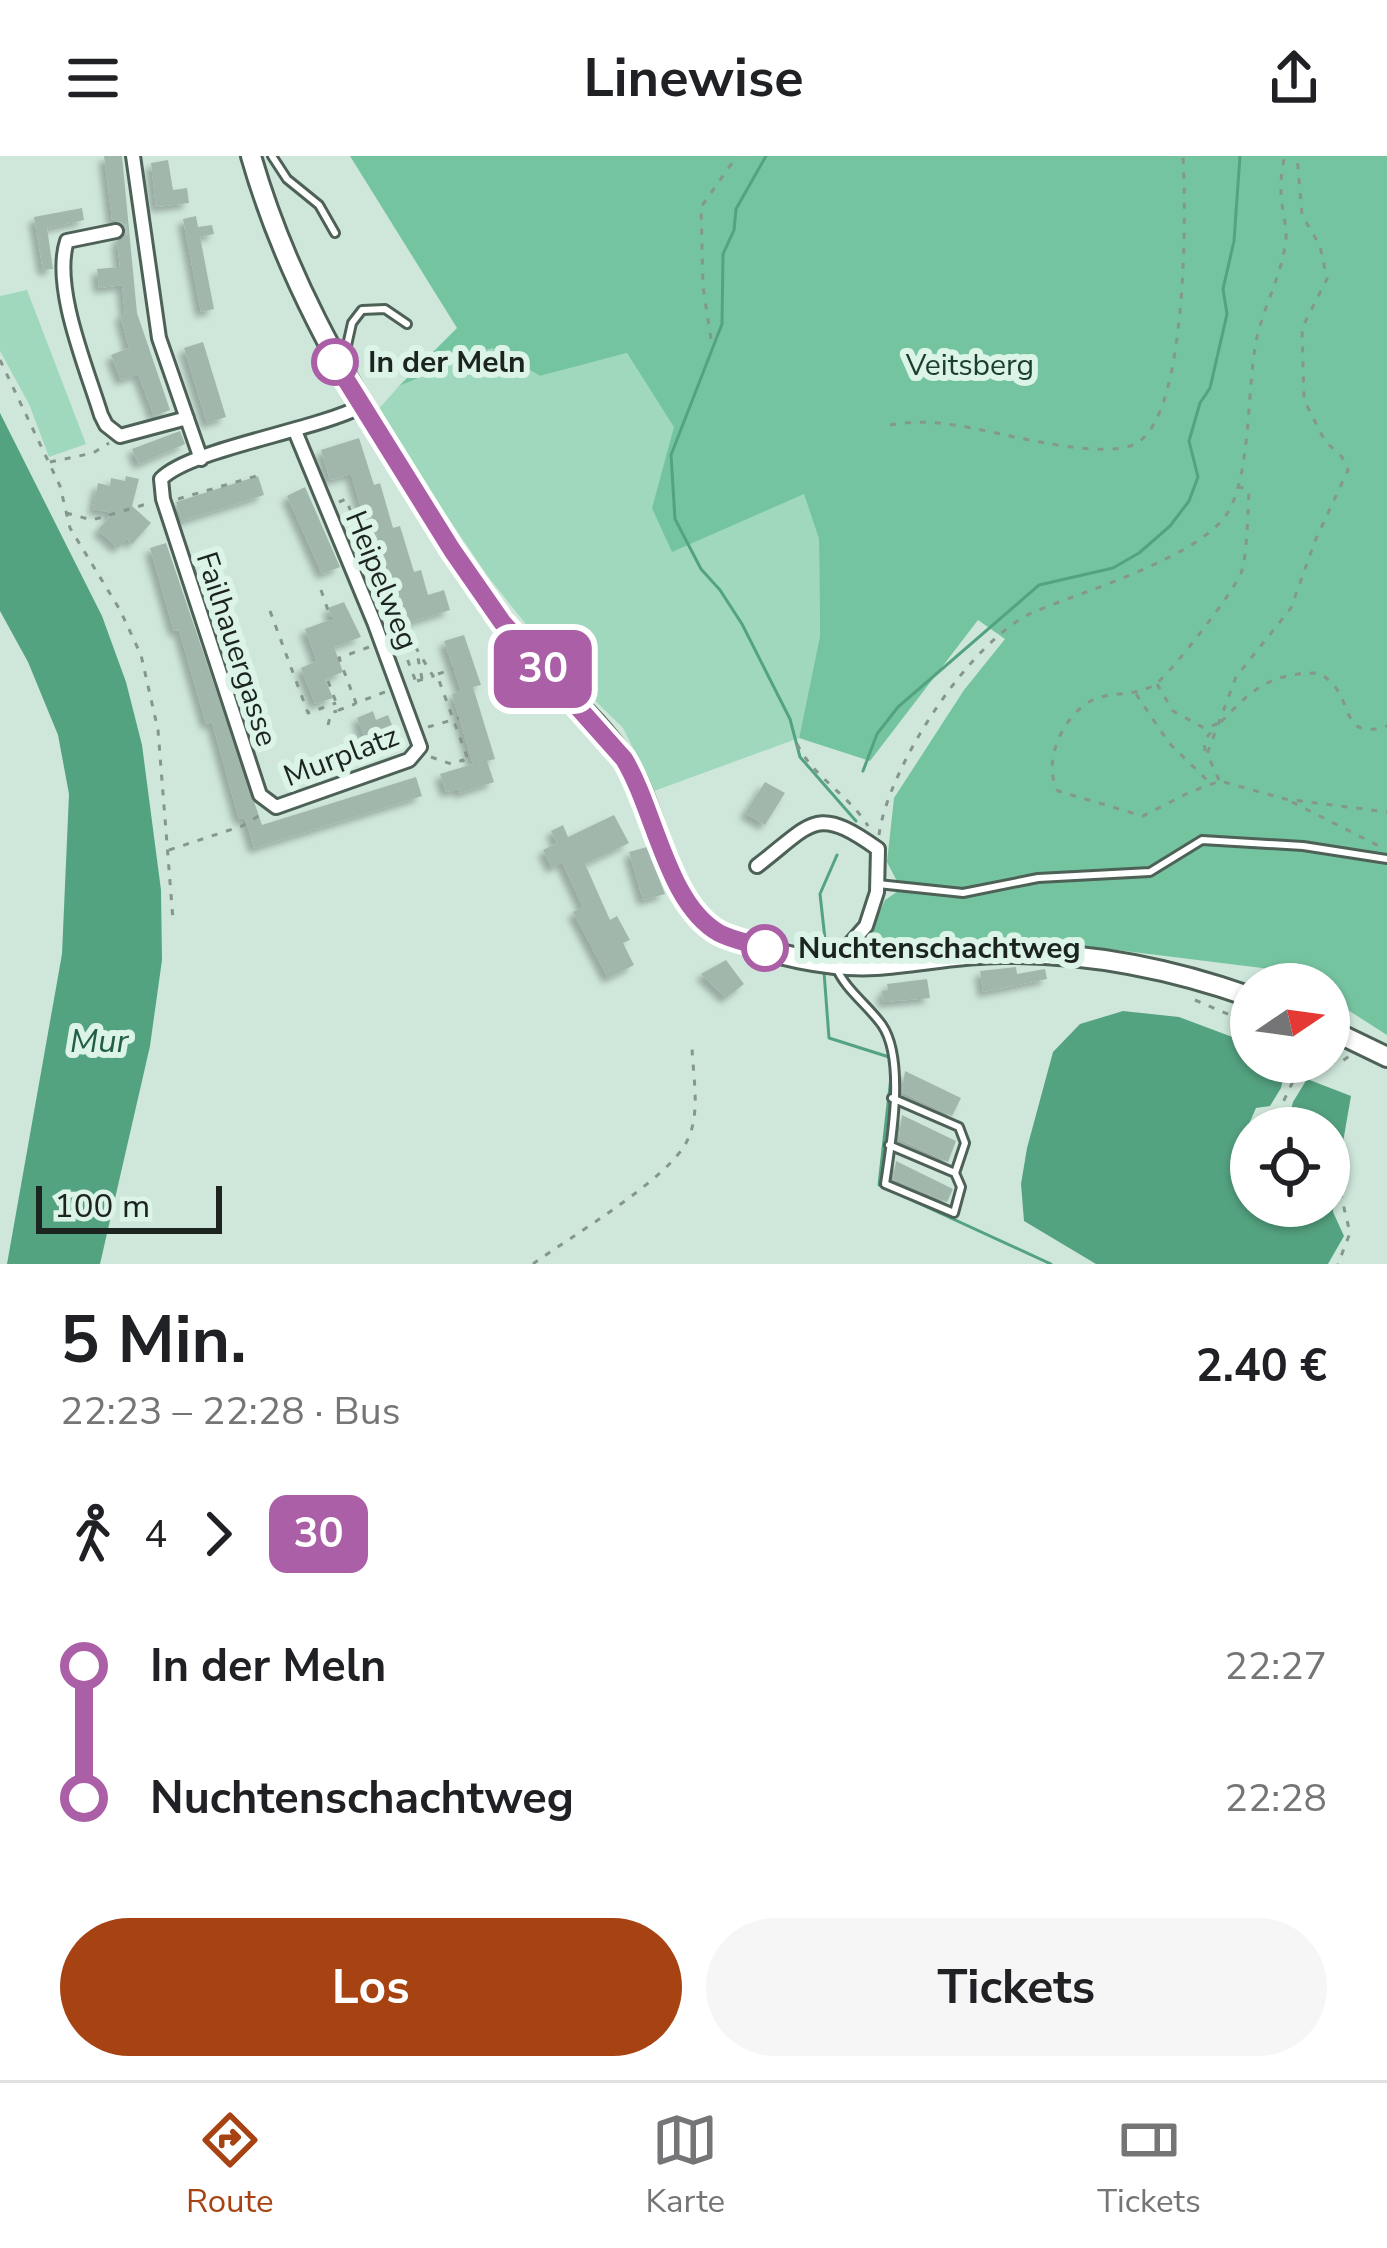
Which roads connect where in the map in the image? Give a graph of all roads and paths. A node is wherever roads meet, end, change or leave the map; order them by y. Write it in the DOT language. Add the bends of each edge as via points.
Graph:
graph roads {
  1 [pos="133,156"];
  2 [pos="251,156"];
  3 [pos="272,156"];
  4 [pos="737,156"];
  5 [pos="1183,156"];
  6 [pos="1284,156"];
  7 [pos="1297,156"];
  8 [pos="129,228"];
  9 [pos="335,233"];
  10 [pos="407,324"];
  11 [pos="711,339"];
  12 [pos="0,360"];
  13 [pos="343,375"];
  14 [pos="362,406"];
  15 [pos="187,418"];
  16 [pos="890,425"];
  17 [pos="295,431"];
  18 [pos="120,436"];
  19 [pos="201,459"];
  20 [pos="49,462"];
  21 [pos="263,474"];
  22 [pos="1238,486"];
  23 [pos="181,498"];
  24 [pos="163,499"];
  25 [pos="326,507"];
  26 [pos="362,512"];
  27 [pos="64,513"];
  28 [pos="352,515"];
  29 [pos="383,556"];
  30 [pos="371,560"];
  31 [pos="321,590"];
  32 [pos="401,601"];
  33 [pos="388,604"];
  34 [pos="270,611"];
  35 [pos="332,619"];
  36 [pos="382,642"];
  37 [pos="453,669"];
  38 [pos="435,675"];
  39 [pos="328,681"];
  40 [pos="416,682"];
  41 [pos="1157,682"];
  42 [pos="399,687"];
  43 [pos="1136,692"];
  44 [pos="336,703"];
  45 [pos="356,703"];
  46 [pos="339,710"];
  47 [pos="456,719"];
  48 [pos="1219,724"];
  49 [pos="328,725"];
  50 [pos="1387,726"];
  51 [pos="415,731"];
  52 [pos="797,744"];
  53 [pos="420,750"];
  54 [pos="1220,781"];
  55 [pos="1211,783"];
  56 [pos="1285,799"];
  57 [pos="273,806"];
  58 [pos="1387,812"];
  59 [pos="878,849"];
  60 [pos="168,850"];
  61 [pos="1387,850"];
  62 [pos="1387,859"];
  63 [pos="757,866"];
  64 [pos="878,884"];
  65 [pos="173,920"];
  66 [pos="834,962"];
  67 [pos="1230,991"];
  68 [pos="1195,1000"];
  69 [pos="1230,1015"];
  70 [pos="1350,1039"];
  71 [pos="1362,1045"];
  72 [pos="692,1048"];
  73 [pos="1350,1055"];
  74 [pos="1387,1058"];
  75 [pos="892,1098"];
  76 [pos="889,1145"];
  77 [pos="956,1174"];
  78 [pos="1349,1227"];
  79 [pos="533,1264"];
  80 [pos="1338,1264"];
  1 -- 8 [label="street"];
  2 -- 13 [label="main road" via="285,254"];
  3 -- 9 [label="lane"];
  4 -- 11 [label="path" via="701,207"];
  5 -- 16 [label="path" via="1181,316 1150,433 1134,446 1109,447 919,420"];
  6 -- 22 [label="path" via="1286,243 1256,340"];
  7 -- 48 [label="path" via="1302,215 1327,279 1302,328 1304,400 1348,470 1291,608 1236,677"];
  8 -- 15 [label="street"];
  8 -- 18 [label="street" via="67,241 62,256 101,415"];
  10 -- 13 [label="lane" via="385,309 362,310 348,334"];
  12 -- 20 [label="path"];
  13 -- 14 [label="main road"];
  14 -- 17 [label="street"];
  14 -- 66 [label="main road" via="502,622 624,759 688,907 722,935"];
  15 -- 18 [label="street"];
  15 -- 19 [label="street"];
  17 -- 19 [label="street"];
  17 -- 25 [label="street, Heipelweg"];
  18 -- 20 [label="path" via="93,453"];
  19 -- 24 [label="street" via="161,479"];
  20 -- 27 [label="path"];
  21 -- 23 [label="path"];
  22 -- 41 [label="path" via="1249,491 1242,571"];
  22 -- 59 [label="path" via="1220,524 1179,551 1034,611 989,645 909,748 886,801"];
  24 -- 27 [label="path" via="92,520"];
  24 -- 57 [label="street, Failhauergasse" via="260,795"];
  25 -- 28 [label="path" via="346,500"];
  25 -- 36 [label="street, Heipelweg"];
  26 -- 28 [label="path"];
  27 -- 60 [label="path" via="141,656 158,730"];
  28 -- 30 [label="path"];
  29 -- 30 [label="path"];
  30 -- 33 [label="path"];
  31 -- 35 [label="path"];
  32 -- 33 [label="path"];
  33 -- 40 [label="path"];
  34 -- 44 [label="path" via="308,713"];
  36 -- 42 [label="street, Heipelweg"];
  36 -- 45 [label="path" via="339,658"];
  37 -- 38 [label="path"];
  38 -- 38 [label="path" via="418,649 416,648 422,680"];
  38 -- 47 [label="path"];
  39 -- 44 [label="path"];
  41 -- 43 [label="path"];
  41 -- 48 [label="path" via="1173,711 1204,728"];
  42 -- 45 [label="path"];
  42 -- 51 [label="street, Heipelweg"];
  43 -- 55 [label="path" via="1169,743"];
  43 -- 55 [label="path" via="1078,711 1056,743 1051,779 1058,791 1142,816"];
  44 -- 46 [label="path"];
  45 -- 46 [label="path"];
  46 -- 49 [label="path"];
  47 -- 51 [label="path"];
  47 -- 53 [label="path" via="468,765 452,767"];
  48 -- 50 [label="path" via="1265,683 1304,673 1337,688 1346,716 1360,727"];
  48 -- 54 [label="path" via="1207,754"];
  51 -- 53 [label="street, Heipelweg"];
  52 -- 59 [label="path" via="860,812"];
  53 -- 57 [label="street, Murplatz"];
  54 -- 55 [label="path"];
  54 -- 56 [label="path"];
  56 -- 58 [label="path"];
  56 -- 61 [label="path"];
  57 -- 60 [label="path" via="242,826"];
  59 -- 63 [label="street" via="823,822"];
  59 -- 64 [label="street"];
  60 -- 65 [label="path"];
  62 -- 64 [label="lane" via="1202,840 1150,872 1038,878 963,893"];
  64 -- 66 [label="street" via="860,936"];
  66 -- 67 [label="main road" via="1070,956"];
  66 -- 75 [label="lane" via="894,1050"];
  68 -- 69 [label="path"];
  70 -- 71 [label="main road"];
  71 -- 73 [label="path"];
  71 -- 74 [label="main road"];
  72 -- 79 [label="path" via="695,1110 673,1161"];
  75 -- 76 [label="lane"];
  75 -- 77 [label="lane" via="959,1127 965,1143"];
  76 -- 77 [label="lane"];
  76 -- 77 [label="lane" via="885,1184 954,1213 962,1187"];
  78 -- 80 [label="path"];
}
